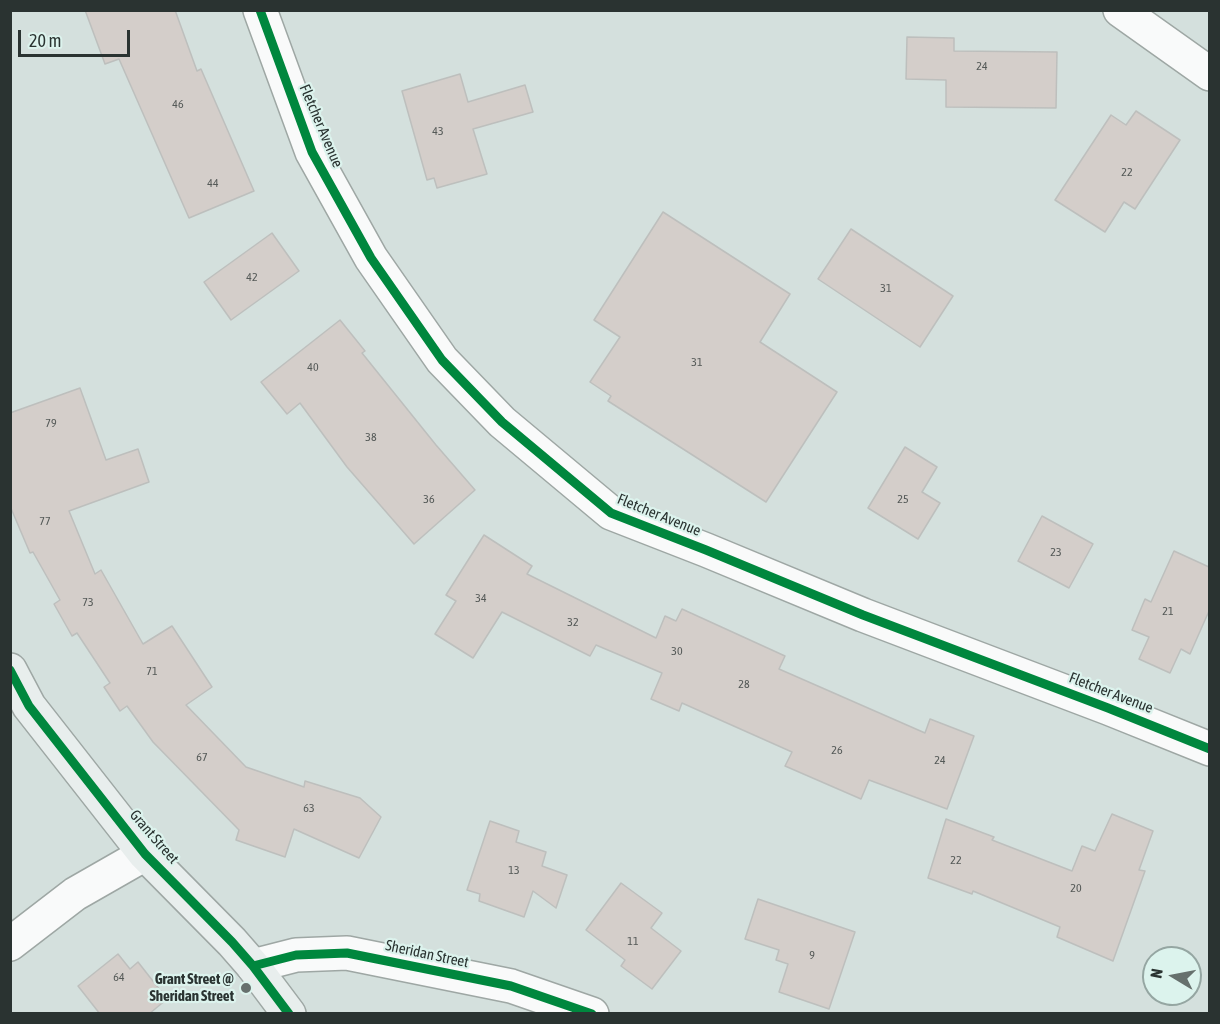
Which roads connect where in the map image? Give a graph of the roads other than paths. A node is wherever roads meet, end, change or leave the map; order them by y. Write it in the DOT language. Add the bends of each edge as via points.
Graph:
graph roads {
  1 [pos="260,10"];
  2 [pos="1120,10"];
  3 [pos="1209,74"];
  4 [pos="10,670"];
  5 [pos="1209,749"];
  6 [pos="145,854"];
  7 [pos="10,944"];
  8 [pos="253,966"];
  9 [pos="289,1014"];
  10 [pos="592,1014"];
  1 -- 5 [label="street, Fletcher Avenue" via="312,152 376,266 442,360 502,422 611,513"];
  2 -- 3 [label="street"];
  4 -- 6 [label="street, Grant Street" via="29,706"];
  6 -- 7 [label="street" via="75,894"];
  6 -- 8 [label="street, Grant Street"];
  8 -- 9 [label="street, Grant Street"];
  8 -- 10 [label="street, Sheridan Street" via="296,955 347,953 512,986"];
}
